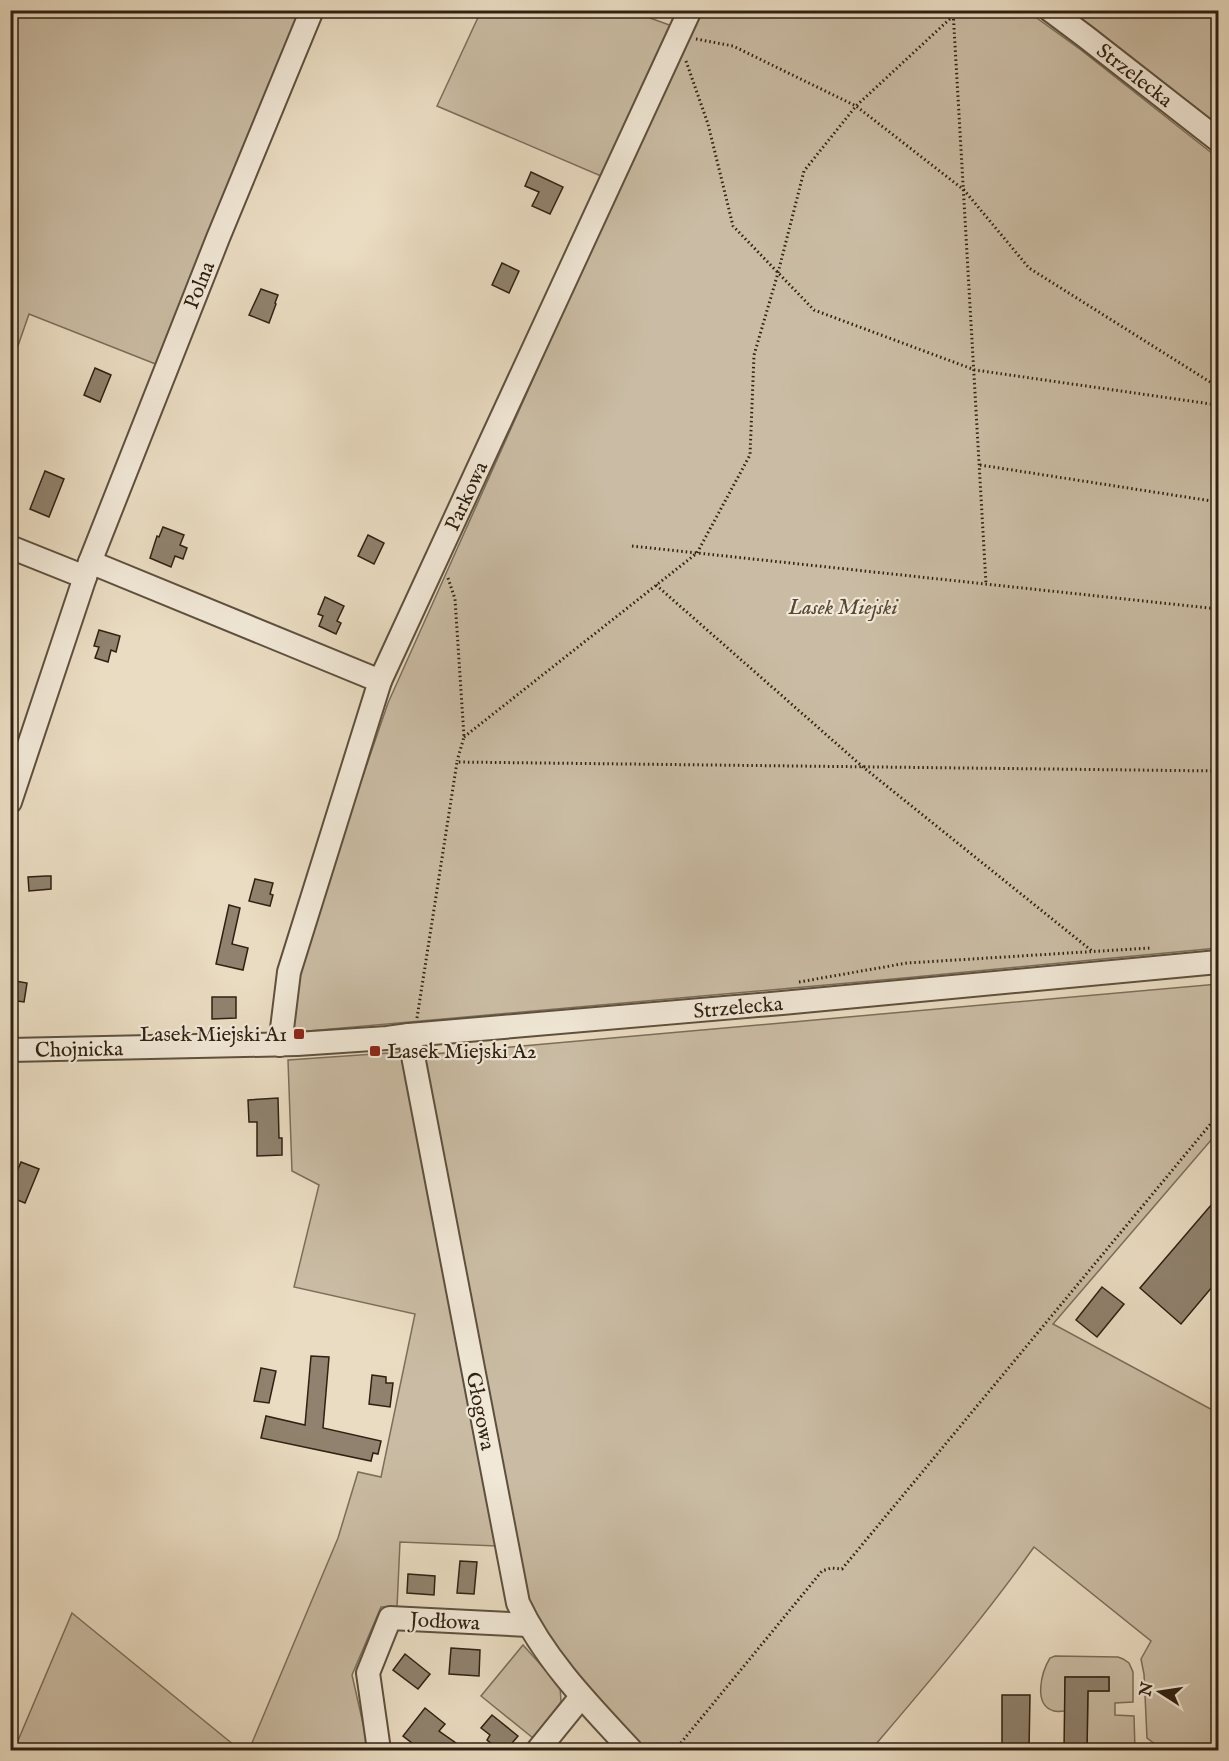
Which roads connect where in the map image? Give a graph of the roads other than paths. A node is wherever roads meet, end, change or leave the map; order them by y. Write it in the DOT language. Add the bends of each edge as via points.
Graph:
graph roads {
  1 [pos="312,10"];
  2 [pos="690,10"];
  3 [pos="1050,10"];
  4 [pos="1218,140"];
  5 [pos="10,547"];
  6 [pos="88,569"];
  7 [pos="380,681"];
  8 [pos="10,802"];
  9 [pos="1218,962"];
  10 [pos="413,1026"];
  11 [pos="256,1045"];
  12 [pos="280,1045"];
  13 [pos="10,1050"];
  14 [pos="528,1625"];
  15 [pos="581,1696"];
  16 [pos="380,1750"];
  17 [pos="538,1750"];
  18 [pos="631,1750"];
  1 -- 6 [label="street, Polna"];
  2 -- 7 [label="street, Parkowa"];
  3 -- 4 [label="street, Strzelecka"];
  5 -- 6 [label="street"];
  6 -- 7 [label="street"];
  6 -- 8 [label="street, Polna"];
  7 -- 12 [label="street, Parkowa" via="289,972"];
  9 -- 10 [label="street, Strzelecka" via="782,1003"];
  10 -- 12 [label="street, Strzelecka" via="387,1038"];
  10 -- 14 [label="street, Głogowa" via="511,1569 518,1603"];
  11 -- 12 [label="street, Strzelecka"];
  11 -- 13 [label="street, Chojnicka"];
  14 -- 15 [label="street, Głogowa"];
  14 -- 16 [label="street, Jodłowa" via="390,1618 368,1673"];
  15 -- 17 [label="street"];
  15 -- 18 [label="street, Głogowa"];
}
